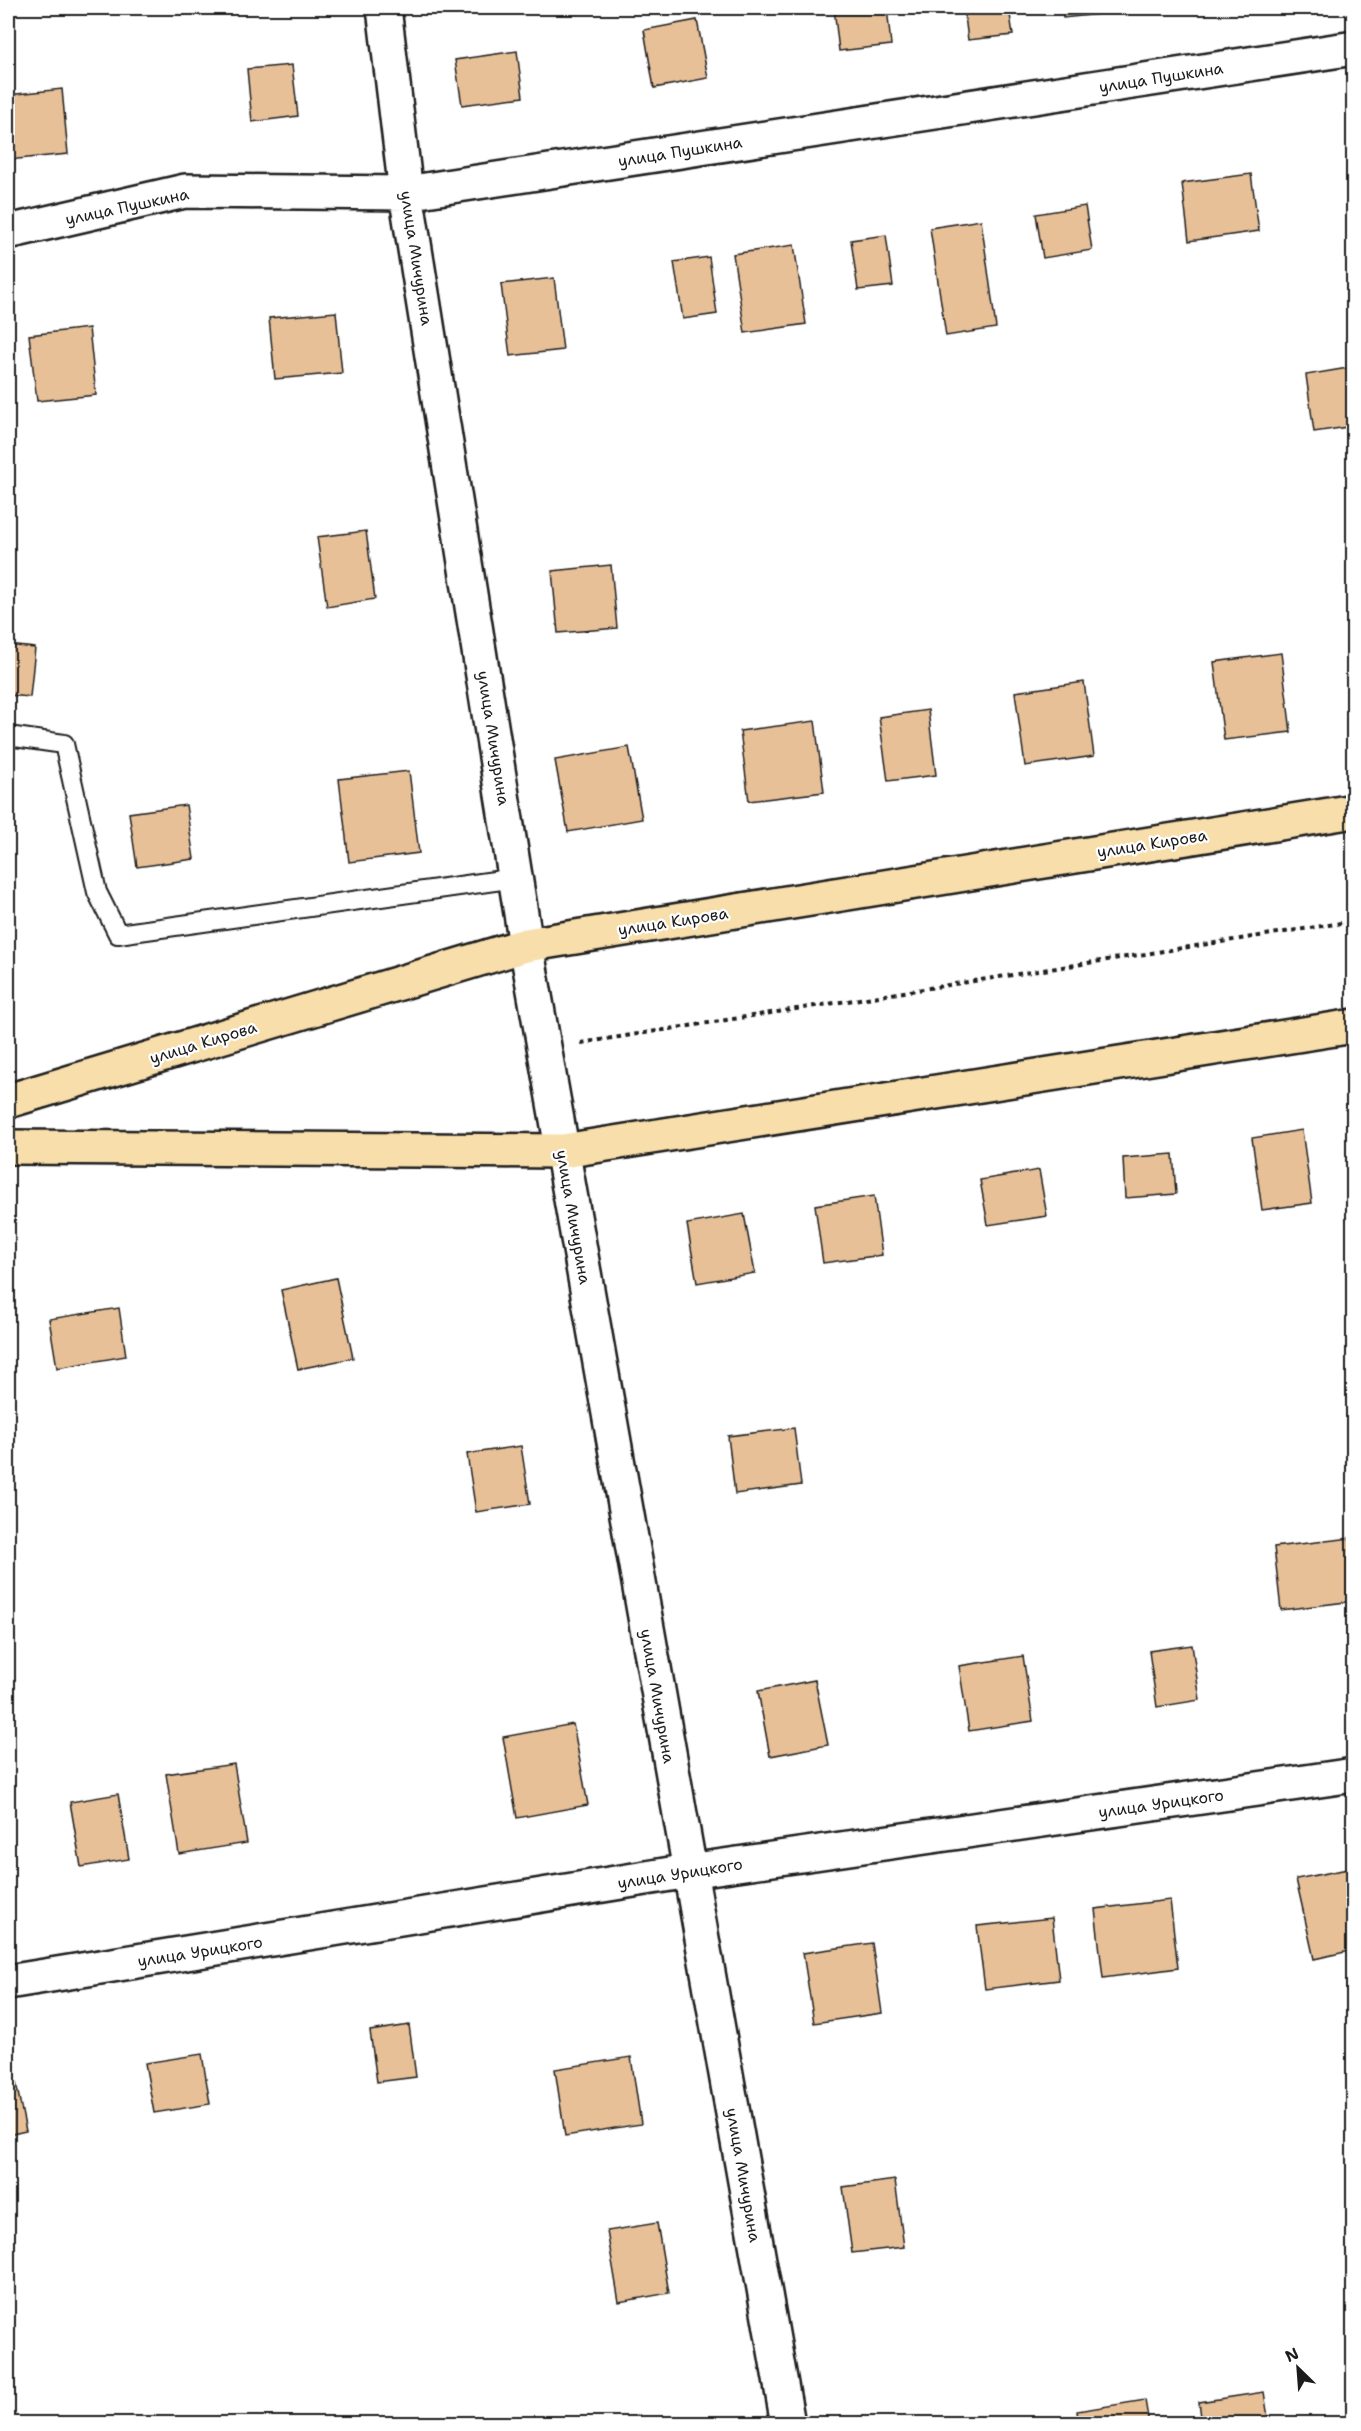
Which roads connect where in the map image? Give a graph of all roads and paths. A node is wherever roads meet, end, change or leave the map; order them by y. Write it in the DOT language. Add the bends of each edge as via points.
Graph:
graph roads {
  1 [pos="384,8"];
  2 [pos="1353,48"];
  3 [pos="406,193"];
  4 [pos="8,232"];
  5 [pos="8,736"];
  6 [pos="1353,811"];
  7 [pos="516,878"];
  8 [pos="1353,921"];
  9 [pos="526,945"];
  10 [pos="1353,1026"];
  11 [pos="546,1048"];
  12 [pos="8,1101"];
  13 [pos="8,1147"];
  14 [pos="563,1151"];
  15 [pos="1353,1775"];
  16 [pos="689,1871"];
  17 [pos="8,1982"];
  18 [pos="788,2424"];
  1 -- 3 [label="street, улица Мичурина"];
  2 -- 3 [label="street, улица Пушкина"];
  3 -- 4 [label="street, улица Пушкина" via="186,191"];
  3 -- 7 [label="street, улица Мичурина"];
  5 -- 7 [label="lane" via="64,744 97,892 118,934"];
  6 -- 9 [label="main road, улица Кирова"];
  7 -- 9 [label="street, улица Мичурина"];
  8 -- 11 [label="path"];
  9 -- 11 [label="street, улица Мичурина"];
  9 -- 12 [label="main road, улица Кирова"];
  10 -- 14 [label="main road"];
  11 -- 14 [label="street, улица Мичурина"];
  13 -- 14 [label="main road"];
  14 -- 16 [label="street, улица Мичурина"];
  15 -- 16 [label="street, улица Урицкого"];
  16 -- 17 [label="street, улица Урицкого"];
  16 -- 18 [label="street, улица Мичурина"];
}
